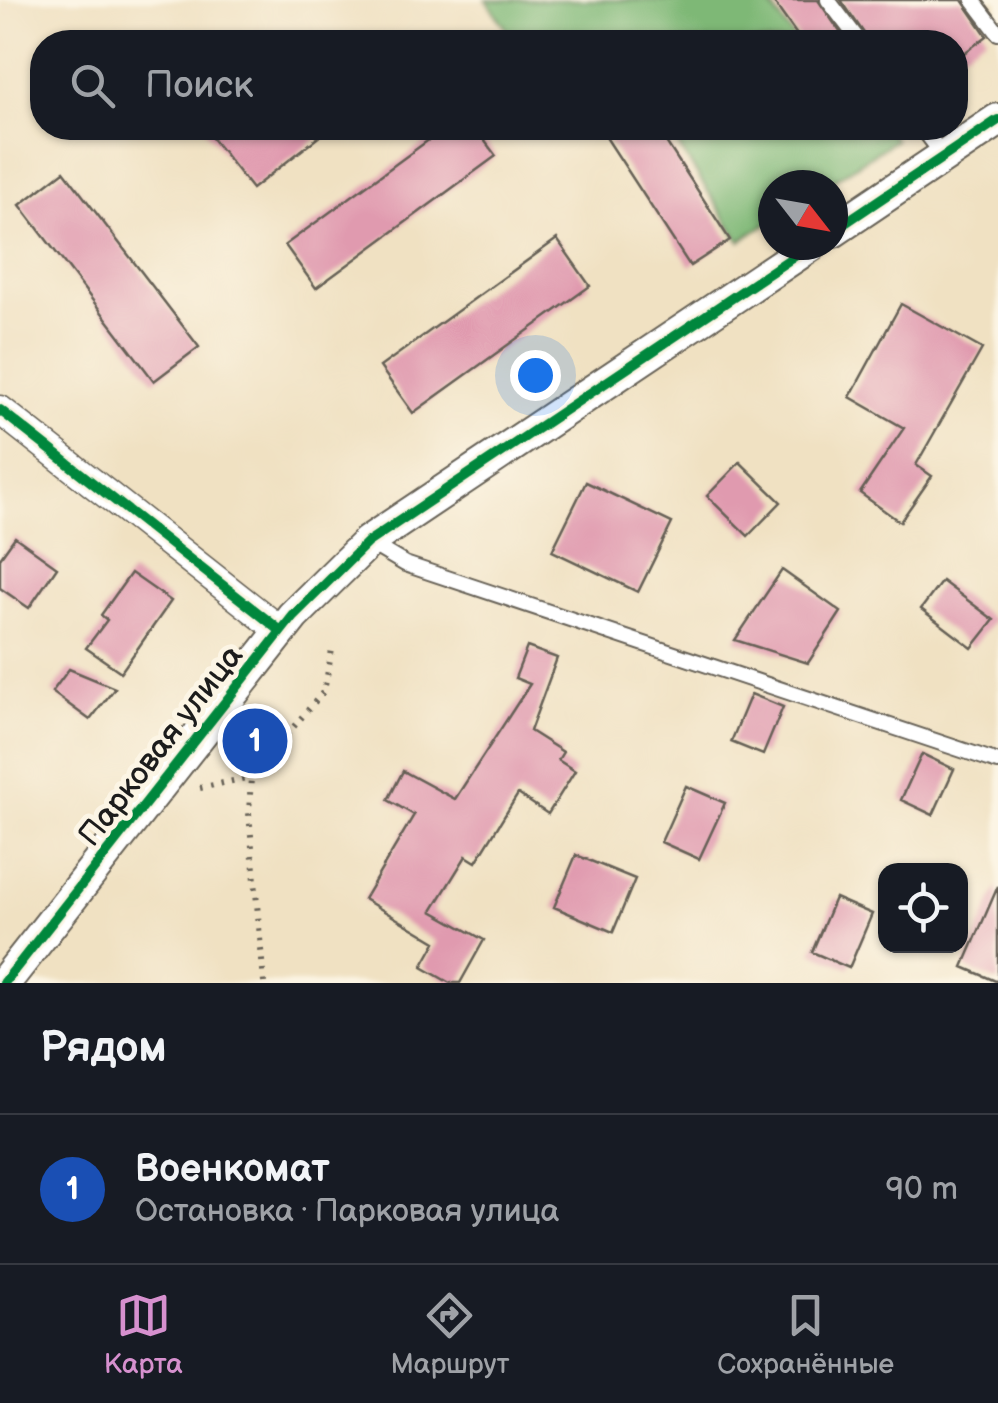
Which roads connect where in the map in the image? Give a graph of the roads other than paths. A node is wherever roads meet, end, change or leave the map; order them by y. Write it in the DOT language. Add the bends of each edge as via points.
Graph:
graph roads {
  1 [pos="828,0"];
  2 [pos="973,0"];
  3 [pos="851,30"];
  4 [pos="998,33"];
  5 [pos="998,120"];
  6 [pos="931,140"];
  7 [pos="944,156"];
  8 [pos="848,220"];
  9 [pos="790,260"];
  10 [pos="0,410"];
  11 [pos="368,542"];
  12 [pos="282,631"];
  13 [pos="998,762"];
  14 [pos="5,974"];
  1 -- 3 [label="lane"];
  2 -- 4 [label="lane"];
  5 -- 7 [label="street"];
  6 -- 7 [label="lane"];
  7 -- 8 [label="street"];
  9 -- 11 [label="street, Парковая улица"];
  10 -- 12 [label="street"];
  11 -- 12 [label="street, Парковая улица"];
  11 -- 13 [label="lane" via="405,564"];
  12 -- 14 [label="street, Парковая улица"];
}
